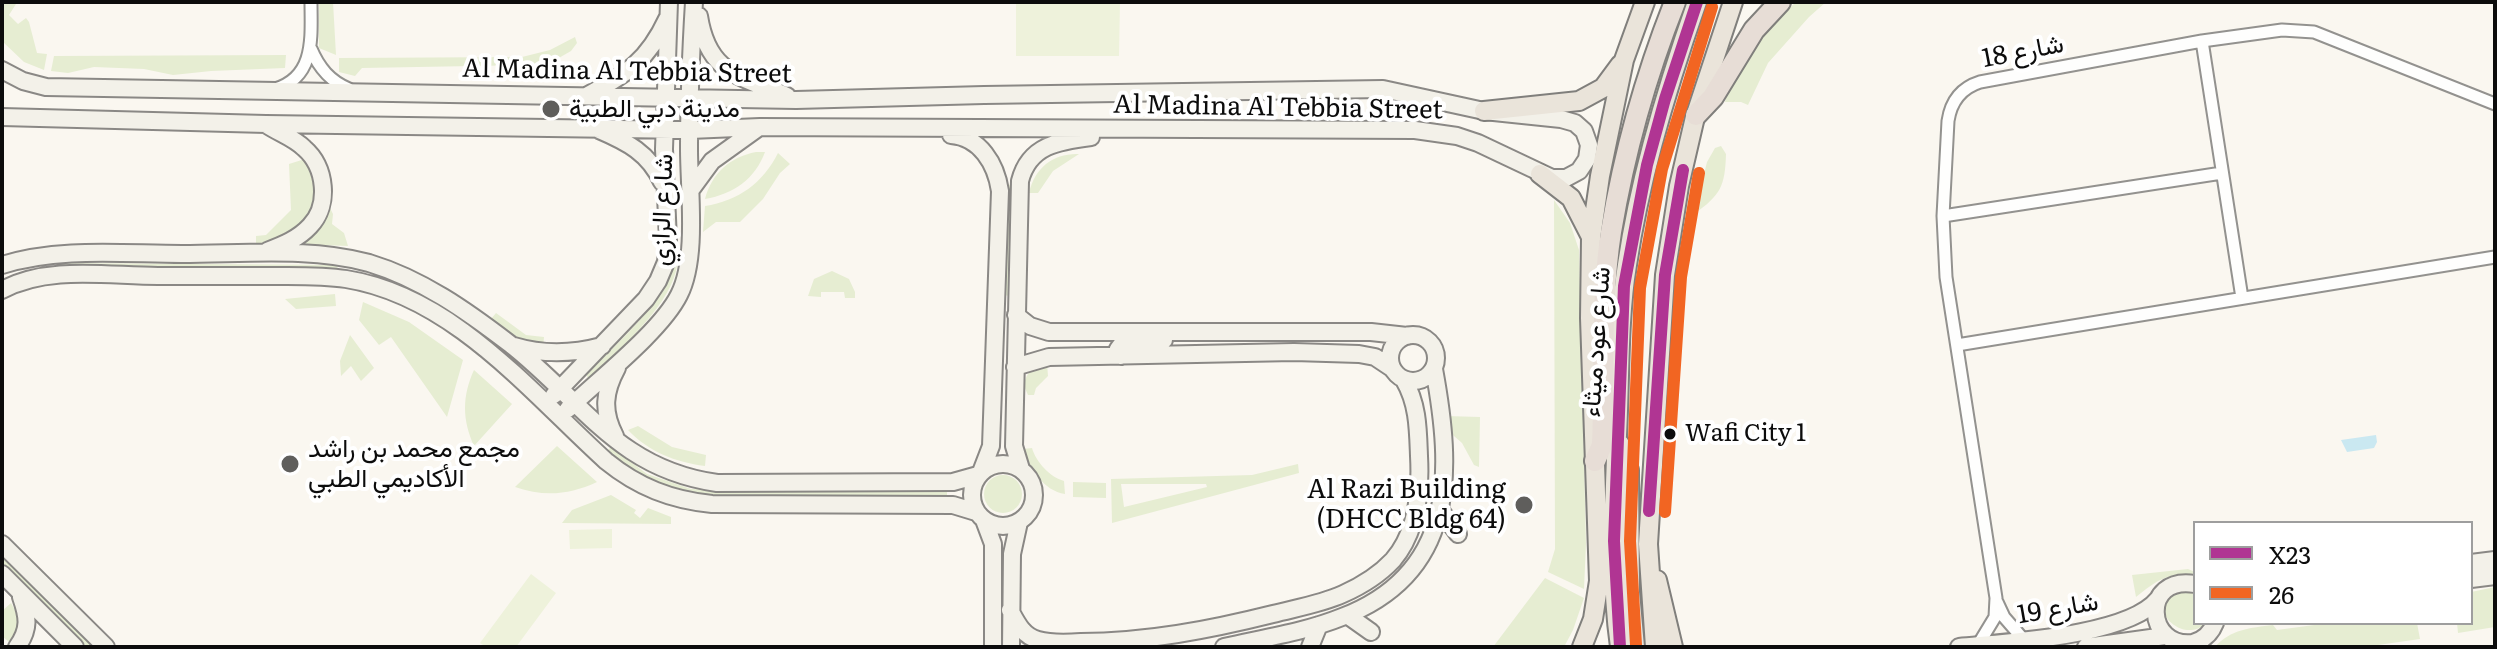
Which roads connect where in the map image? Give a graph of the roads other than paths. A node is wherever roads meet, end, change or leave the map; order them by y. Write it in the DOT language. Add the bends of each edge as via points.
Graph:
graph roads {
  1 [pos="311,2"];
  2 [pos="695,2"];
  3 [pos="1645,2"];
  4 [pos="1675,2"];
  5 [pos="1697,2"];
  6 [pos="1733,2"];
  7 [pos="1780,2"];
  8 [pos="669,8"];
  9 [pos="2202,41"];
  10 [pos="311,49"];
  11 [pos="1624,60"];
  12 [pos="2,70"];
  13 [pos="270,90"];
  14 [pos="354,91"];
  15 [pos="586,96"];
  16 [pos="667,99"];
  17 [pos="691,99"];
  18 [pos="796,100"];
  19 [pos="2495,104"];
  20 [pos="1484,111"];
  21 [pos="1696,115"];
  22 [pos="2,117"];
  23 [pos="266,124"];
  24 [pos="590,127"];
  25 [pos="760,127"];
  26 [pos="927,128"];
  27 [pos="665,129"];
  28 [pos="1135,129"];
  29 [pos="690,130"];
  30 [pos="2222,173"];
  31 [pos="1540,174"];
  32 [pos="690,191"];
  33 [pos="666,192"];
  34 [pos="1943,216"];
  35 [pos="1591,238"];
  36 [pos="260,254"];
  37 [pos="2495,257"];
  38 [pos="2,265"];
  39 [pos="393,271"];
  40 [pos="349,280"];
  41 [pos="2,290"];
  42 [pos="2242,298"];
  43 [pos="1016,315"];
  44 [pos="1175,332"];
  45 [pos="1407,336"];
  46 [pos="1957,345"];
  47 [pos="512,346"];
  48 [pos="603,346"];
  49 [pos="1121,356"];
  50 [pos="623,357"];
  51 [pos="1015,367"];
  52 [pos="1434,369"];
  53 [pos="1398,374"];
  54 [pos="559,389"];
  55 [pos="574,403"];
  56 [pos="544,404"];
  57 [pos="558,417"];
  58 [pos="1617,438"];
  59 [pos="618,441"];
  60 [pos="1595,461"];
  61 [pos="1021,469"];
  62 [pos="980,473"];
  63 [pos="1441,511"];
  64 [pos="980,516"];
  65 [pos="1019,522"];
  66 [pos="1458,534"];
  67 [pos="2,544"];
  68 [pos="2495,560"];
  69 [pos="2473,563"];
  70 [pos="1649,570"];
  71 [pos="2,574"];
  72 [pos="2495,576"];
  73 [pos="2473,579"];
  74 [pos="2193,584"];
  75 [pos="19,591"];
  76 [pos="1996,598"];
  77 [pos="2158,599"];
  78 [pos="1010,610"];
  79 [pos="1347,615"];
  80 [pos="1252,619"];
  81 [pos="1319,625"];
  82 [pos="1371,632"];
  83 [pos="2211,632"];
  84 [pos="2024,640"];
  85 [pos="2172,642"];
  86 [pos="1978,645"];
  87 [pos="17,647"];
  88 [pos="75,647"];
  89 [pos="106,647"];
  90 [pos="993,647"];
  91 [pos="1011,647"];
  92 [pos="1181,647"];
  93 [pos="1224,647"];
  94 [pos="1310,647"];
  95 [pos="1582,647"];
  96 [pos="1620,647"];
  97 [pos="1635,647"];
  98 [pos="1655,647"];
  99 [pos="1673,647"];
  100 [pos="1959,647"];
  101 [pos="2086,647"];
  1 -- 10 [label="street"];
  2 -- 17 [label="street, شارع الرازي"];
  2 -- 18 [label="street" via="704,39 724,69"];
  3 -- 11 [label="main road"];
  4 -- 60 [label="highway" via="1641,103 1611,231 1602,445"];
  5 -- 58 [label="main road, شارع عود ميثاء" via="1656,135 1627,264"];
  6 -- 21 [label="main road"];
  7 -- 21 [label="highway" via="1754,30"];
  8 -- 15 [label="street" via="651,50 636,66"];
  8 -- 16 [label="street, شارع الرازي"];
  9 -- 19 [label="street, شارع 18" via="2303,30"];
  9 -- 30 [label="street"];
  9 -- 34 [label="street, شارع 18" via="1967,87 1950,111"];
  10 -- 13 [label="street" via="293,80"];
  10 -- 14 [label="street" via="331,80"];
  11 -- 20 [label="main road" via="1591,97"];
  11 -- 35 [label="main road"];
  12 -- 13 [label="street, Al Madina Al Tebbia Street" via="46,87"];
  13 -- 14 [label="street, Al Madina Al Tebbia Street"];
  14 -- 15 [label="street, Al Madina Al Tebbia Street"];
  15 -- 16 [label="street, Al Madina Al Tebbia Street"];
  16 -- 17 [label="street, Al Madina Al Tebbia Street"];
  16 -- 27 [label="street, شارع الرازي"];
  17 -- 18 [label="street, Al Madina Al Tebbia Street"];
  17 -- 29 [label="street, شارع الرازي"];
  18 -- 20 [label="street, Al Madina Al Tebbia Street" via="1383,89"];
  20 -- 31 [label="street, Al Madina Al Tebbia Street" via="1561,119 1584,131 1589,145 1579,171 1566,178"];
  21 -- 70 [label="main road" via="1665,275"];
  22 -- 23 [label="street, Al Madina Al Tebbia Street"];
  23 -- 24 [label="street, Al Madina Al Tebbia Street"];
  23 -- 36 [label="street" via="312,156 323,191 311,225"];
  24 -- 27 [label="street, Al Madina Al Tebbia Street"];
  24 -- 33 [label="street" via="640,151 653,163"];
  25 -- 26 [label="street, Al Madina Al Tebbia Street"];
  25 -- 29 [label="street, Al Madina Al Tebbia Street"];
  25 -- 32 [label="street" via="712,161"];
  26 -- 28 [label="street, Al Madina Al Tebbia Street"];
  26 -- 62 [label="street" via="970,140 988,157 998,177 991,446"];
  27 -- 29 [label="street, Al Madina Al Tebbia Street"];
  27 -- 33 [label="street, شارع الرازي"];
  28 -- 31 [label="street, Al Madina Al Tebbia Street" via="1436,132 1478,143"];
  28 -- 43 [label="street" via="1057,141 1027,164 1020,181"];
  29 -- 32 [label="street, شارع الرازي"];
  30 -- 34 [label="street"];
  30 -- 42 [label="street"];
  31 -- 35 [label="main road" via="1571,198"];
  32 -- 50 [label="street, شارع الرازي" via="689,261 683,286 670,309"];
  33 -- 48 [label="street, شارع الرازي" via="666,262 646,299"];
  34 -- 46 [label="street, شارع 18"];
  35 -- 60 [label="main road"];
  36 -- 38 [label="street" via="53,254"];
  36 -- 39 [label="street" via="340,257"];
  37 -- 42 [label="street"];
  39 -- 40 [label="street" via="359,268"];
  39 -- 47 [label="street" via="449,299"];
  40 -- 41 [label="street" via="75,275"];
  40 -- 56 [label="street" via="403,294 442,316"];
  42 -- 46 [label="street"];
  43 -- 44 [label="street" via="1049,332"];
  43 -- 51 [label="street"];
  44 -- 45 [label="street"];
  44 -- 49 [label="street" via="1161,341 1121,345"];
  45 -- 52 [label="street" via="1432,344"];
  45 -- 53 [label="street" via="1392,349 1390,362"];
  46 -- 76 [label="street, شارع 18"];
  47 -- 48 [label="street" via="570,353"];
  47 -- 54 [label="street"];
  48 -- 54 [label="street, شارع الرازي"];
  49 -- 51 [label="street" via="1049,357"];
  49 -- 53 [label="street" via="1359,354 1375,357"];
  50 -- 55 [label="street, شارع الرازي"];
  50 -- 59 [label="street" via="605,403"];
  51 -- 61 [label="street" via="1014,446"];
  52 -- 53 [label="street" via="1418,381"];
  52 -- 63 [label="street" via="1442,426"];
  53 -- 80 [label="street" via="1411,391 1417,417 1420,479 1404,543 1362,584 1325,601"];
  54 -- 55 [label="street"];
  54 -- 56 [label="street, شارع الرازي"];
  55 -- 57 [label="street, شارع الرازي"];
  55 -- 59 [label="street"];
  56 -- 57 [label="street"];
  57 -- 64 [label="street" via="622,474 675,499 712,504 953,505"];
  58 -- 96 [label="main road, شارع عود ميثاء" via="1612,552"];
  58 -- 97 [label="main road" via="1629,470"];
  59 -- 62 [label="street" via="663,470 717,483 953,482"];
  60 -- 95 [label="main road" via="1599,581"];
  61 -- 62 [label="street" via="1000,463"];
  61 -- 65 [label="street" via="1035,498"];
  62 -- 64 [label="street" via="971,493"];
  63 -- 66 [label="street"];
  63 -- 79 [label="street" via="1431,541 1408,575"];
  64 -- 65 [label="street" via="1001,526"];
  64 -- 90 [label="street" via="993,544"];
  65 -- 78 [label="street" via="1012,543"];
  67 -- 89 [label="street"];
  68 -- 69 [label="street"];
  70 -- 98 [label="main road"];
  70 -- 99 [label="main road" via="1661,590"];
  71 -- 75 [label="street"];
  72 -- 73 [label="street"];
  74 -- 77 [label="street, شارع 19" via="2177,584"];
  75 -- 87 [label="street" via="28,627"];
  75 -- 88 [label="street"];
  76 -- 84 [label="street, شارع 18"];
  76 -- 86 [label="street, شارع 18" via="1995,617"];
  77 -- 84 [label="street, شارع 19" via="2128,620"];
  77 -- 85 [label="street" via="2155,619"];
  78 -- 80 [label="street" via="1032,638 1061,643 1152,639"];
  78 -- 91 [label="street"];
  79 -- 81 [label="street"];
  79 -- 82 [label="street"];
  80 -- 92 [label="street" via="1246,627"];
  81 -- 93 [label="street"];
  81 -- 94 [label="street"];
  83 -- 85 [label="street, شارع 19" via="2188,644"];
  84 -- 86 [label="street, شارع 19"];
  85 -- 101 [label="street, شارع 19"];
  86 -- 100 [label="street, شارع 19"];
}
